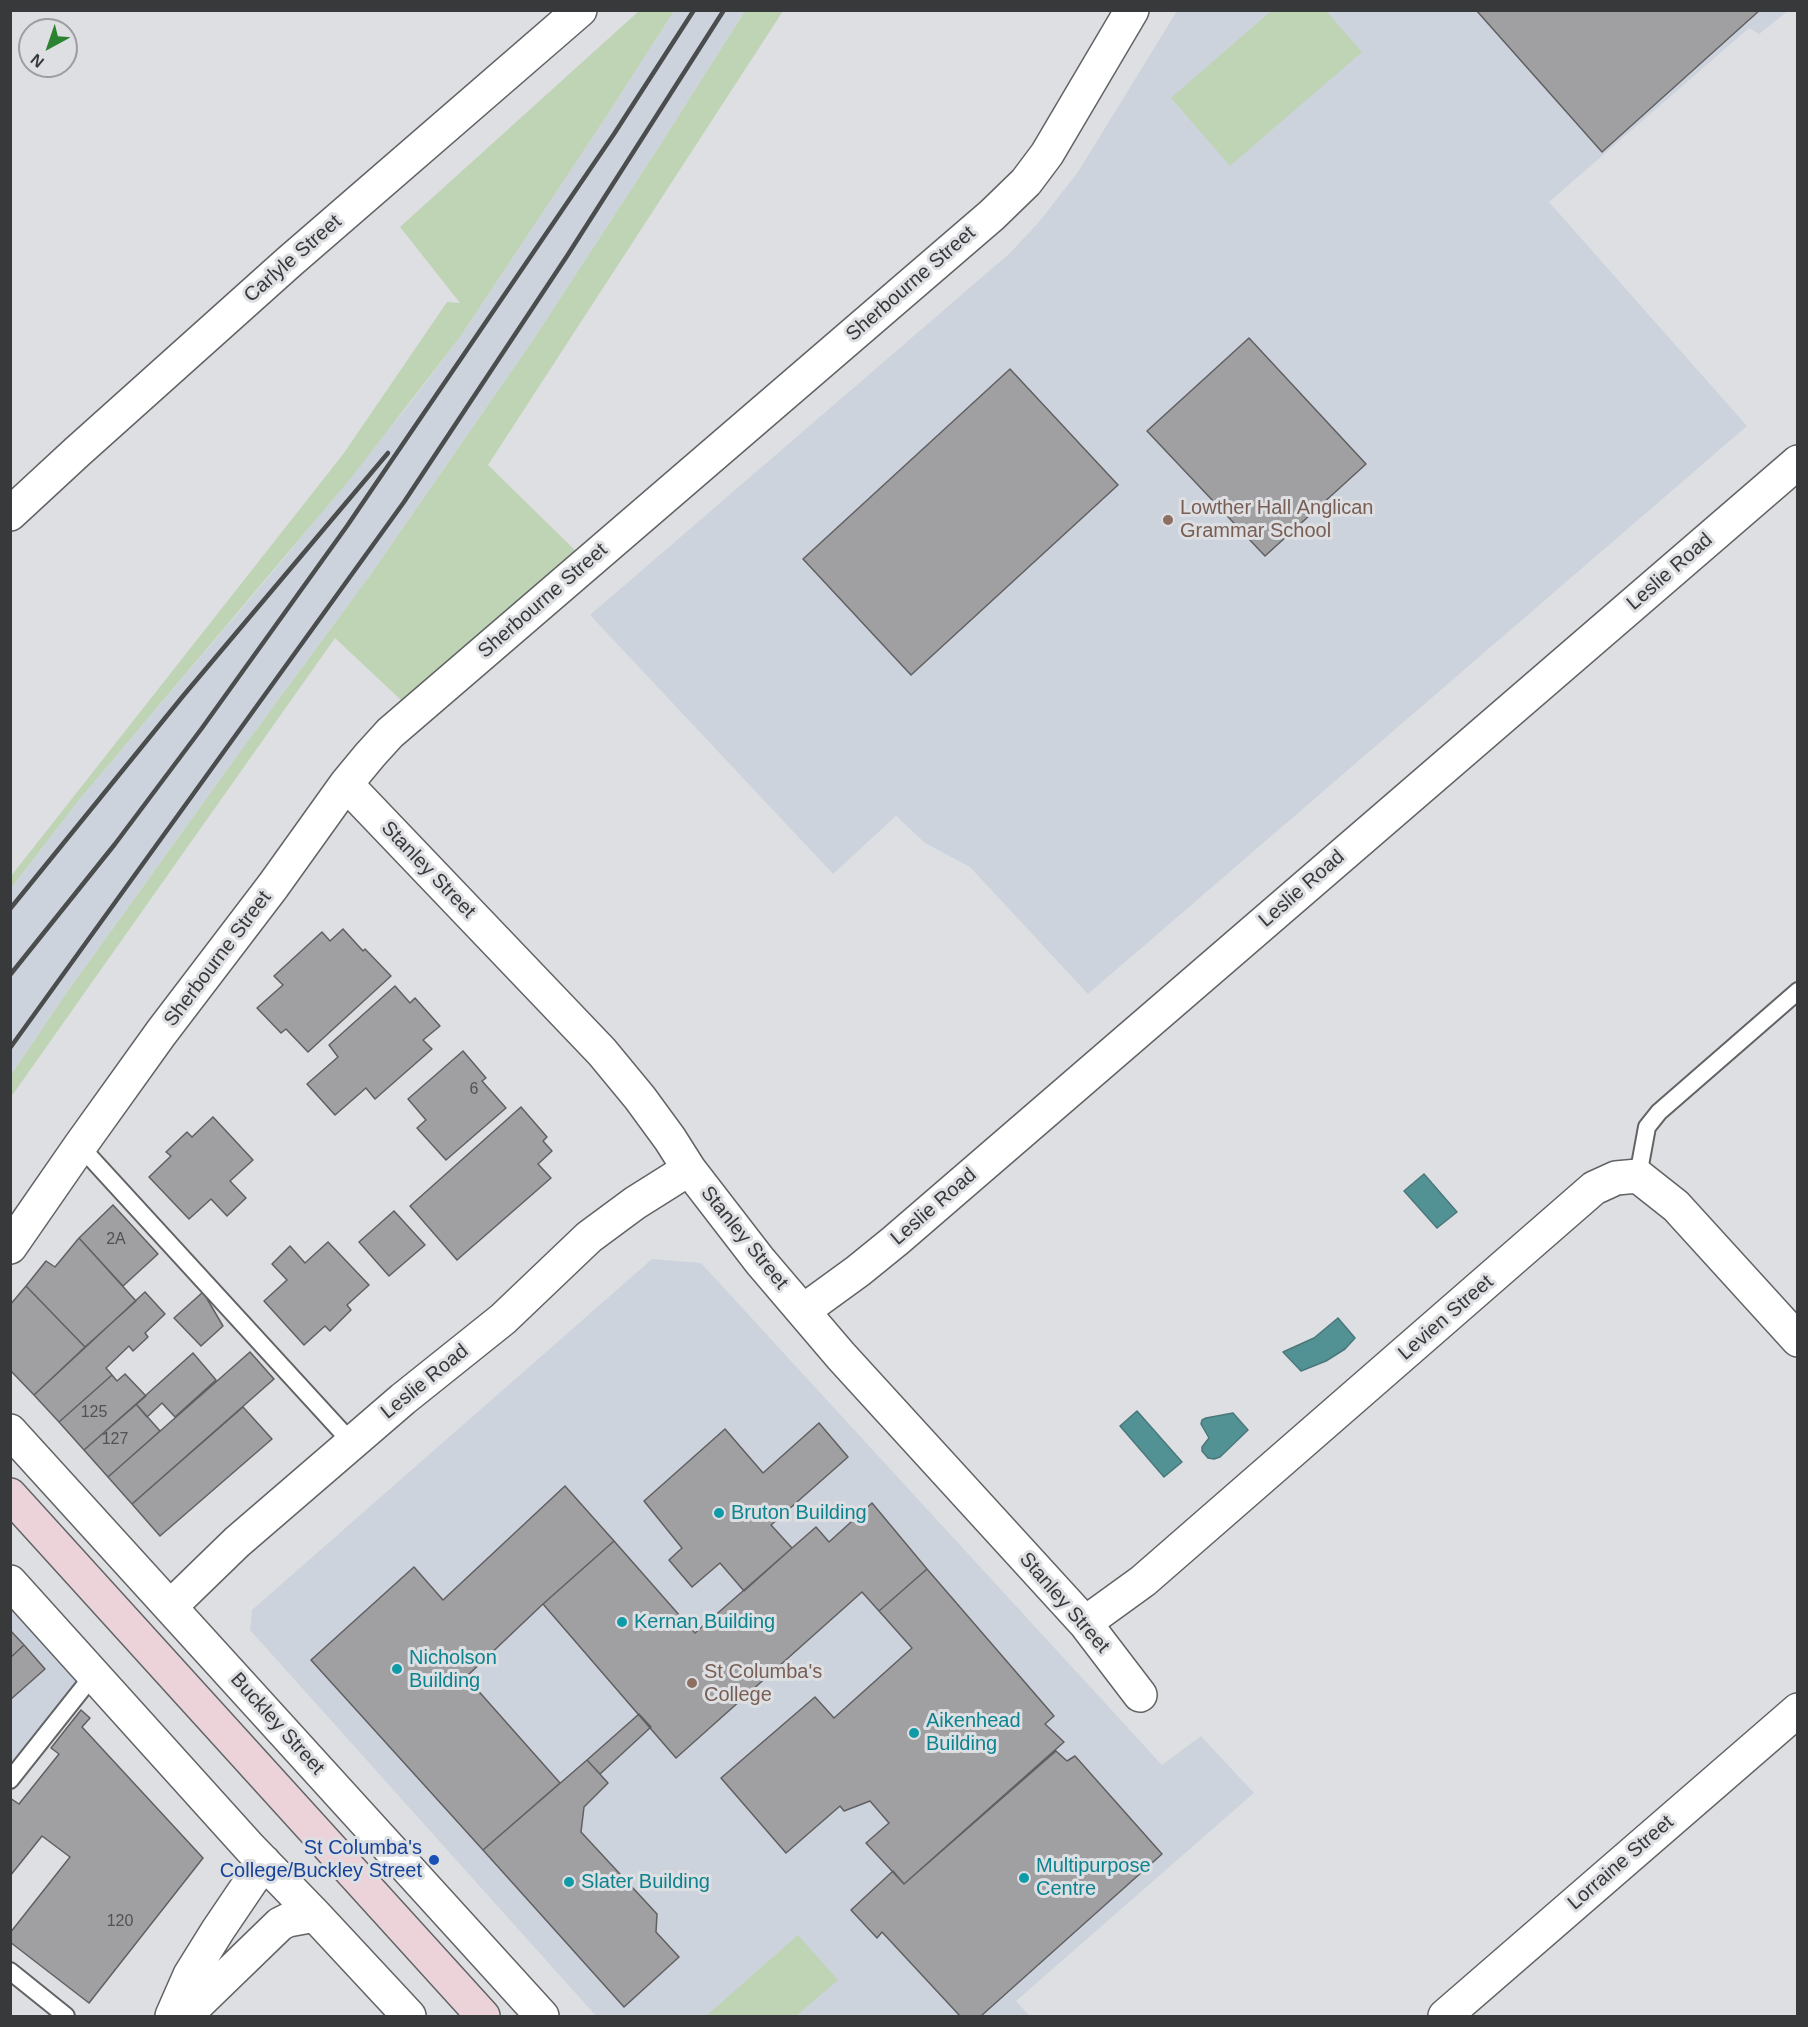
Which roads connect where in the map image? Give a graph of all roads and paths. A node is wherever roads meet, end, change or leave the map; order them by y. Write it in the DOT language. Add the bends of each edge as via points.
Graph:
graph roads {
  1 [pos="580,10"];
  2 [pos="1132,10"];
  3 [pos="1797,462"];
  4 [pos="10,514"];
  5 [pos="346,784"];
  6 [pos="1797,991"];
  7 [pos="80,1146"];
  8 [pos="689,1169"];
  9 [pos="1638,1176"];
  10 [pos="10,1247"];
  11 [pos="803,1311"];
  12 [pos="1797,1340"];
  13 [pos="10,1431"];
  14 [pos="352,1444"];
  15 [pos="10,1496"];
  16 [pos="10,1582"];
  17 [pos="170,1607"];
  18 [pos="1085,1623"];
  19 [pos="94,1674"];
  20 [pos="1140,1695"];
  21 [pos="1797,1710"];
  22 [pos="10,1780"];
  23 [pos="264,1862"];
  24 [pos="315,1915"];
  25 [pos="10,1971"];
  26 [pos="66,2016"];
  27 [pos="172,2016"];
  28 [pos="185,2016"];
  29 [pos="409,2016"];
  30 [pos="483,2016"];
  31 [pos="542,2016"];
  32 [pos="1444,2016"];
  1 -- 4 [label="street, Carlyle Street" via="280,270"];
  2 -- 5 [label="street, Sherbourne Street" via="1047,154 1026,182 390,733"];
  3 -- 11 [label="street, Leslie Road" via="904,1233"];
  5 -- 7 [label="street, Sherbourne Street"];
  5 -- 8 [label="street, Stanley Street" via="602,1052"];
  6 -- 9 [label="lane" via="1659,1112 1647,1127"];
  7 -- 10 [label="street, Sherbourne Street"];
  7 -- 14 [label="lane"];
  8 -- 11 [label="street, Stanley Street"];
  8 -- 14 [label="street, Leslie Road" via="589,1237 503,1319"];
  9 -- 12 [label="street" via="1676,1206"];
  9 -- 18 [label="street, Levien Street" via="1616,1178 1594,1188 1143,1581"];
  11 -- 18 [label="street, Stanley Street"];
  13 -- 17 [label="street, Buckley Street"];
  14 -- 17 [label="street, Leslie Road" via="237,1542"];
  15 -- 30 [label="main road"];
  16 -- 19 [label="street"];
  17 -- 31 [label="street, Buckley Street"];
  18 -- 20 [label="street, Stanley Street"];
  19 -- 22 [label="lane"];
  19 -- 23 [label="street"];
  21 -- 32 [label="street, Lorraine Street"];
  23 -- 24 [label="street"];
  23 -- 27 [label="street" via="190,1975"];
  24 -- 28 [label="street" via="280,1924"];
  24 -- 29 [label="street"];
  25 -- 26 [label="lane"];
}
